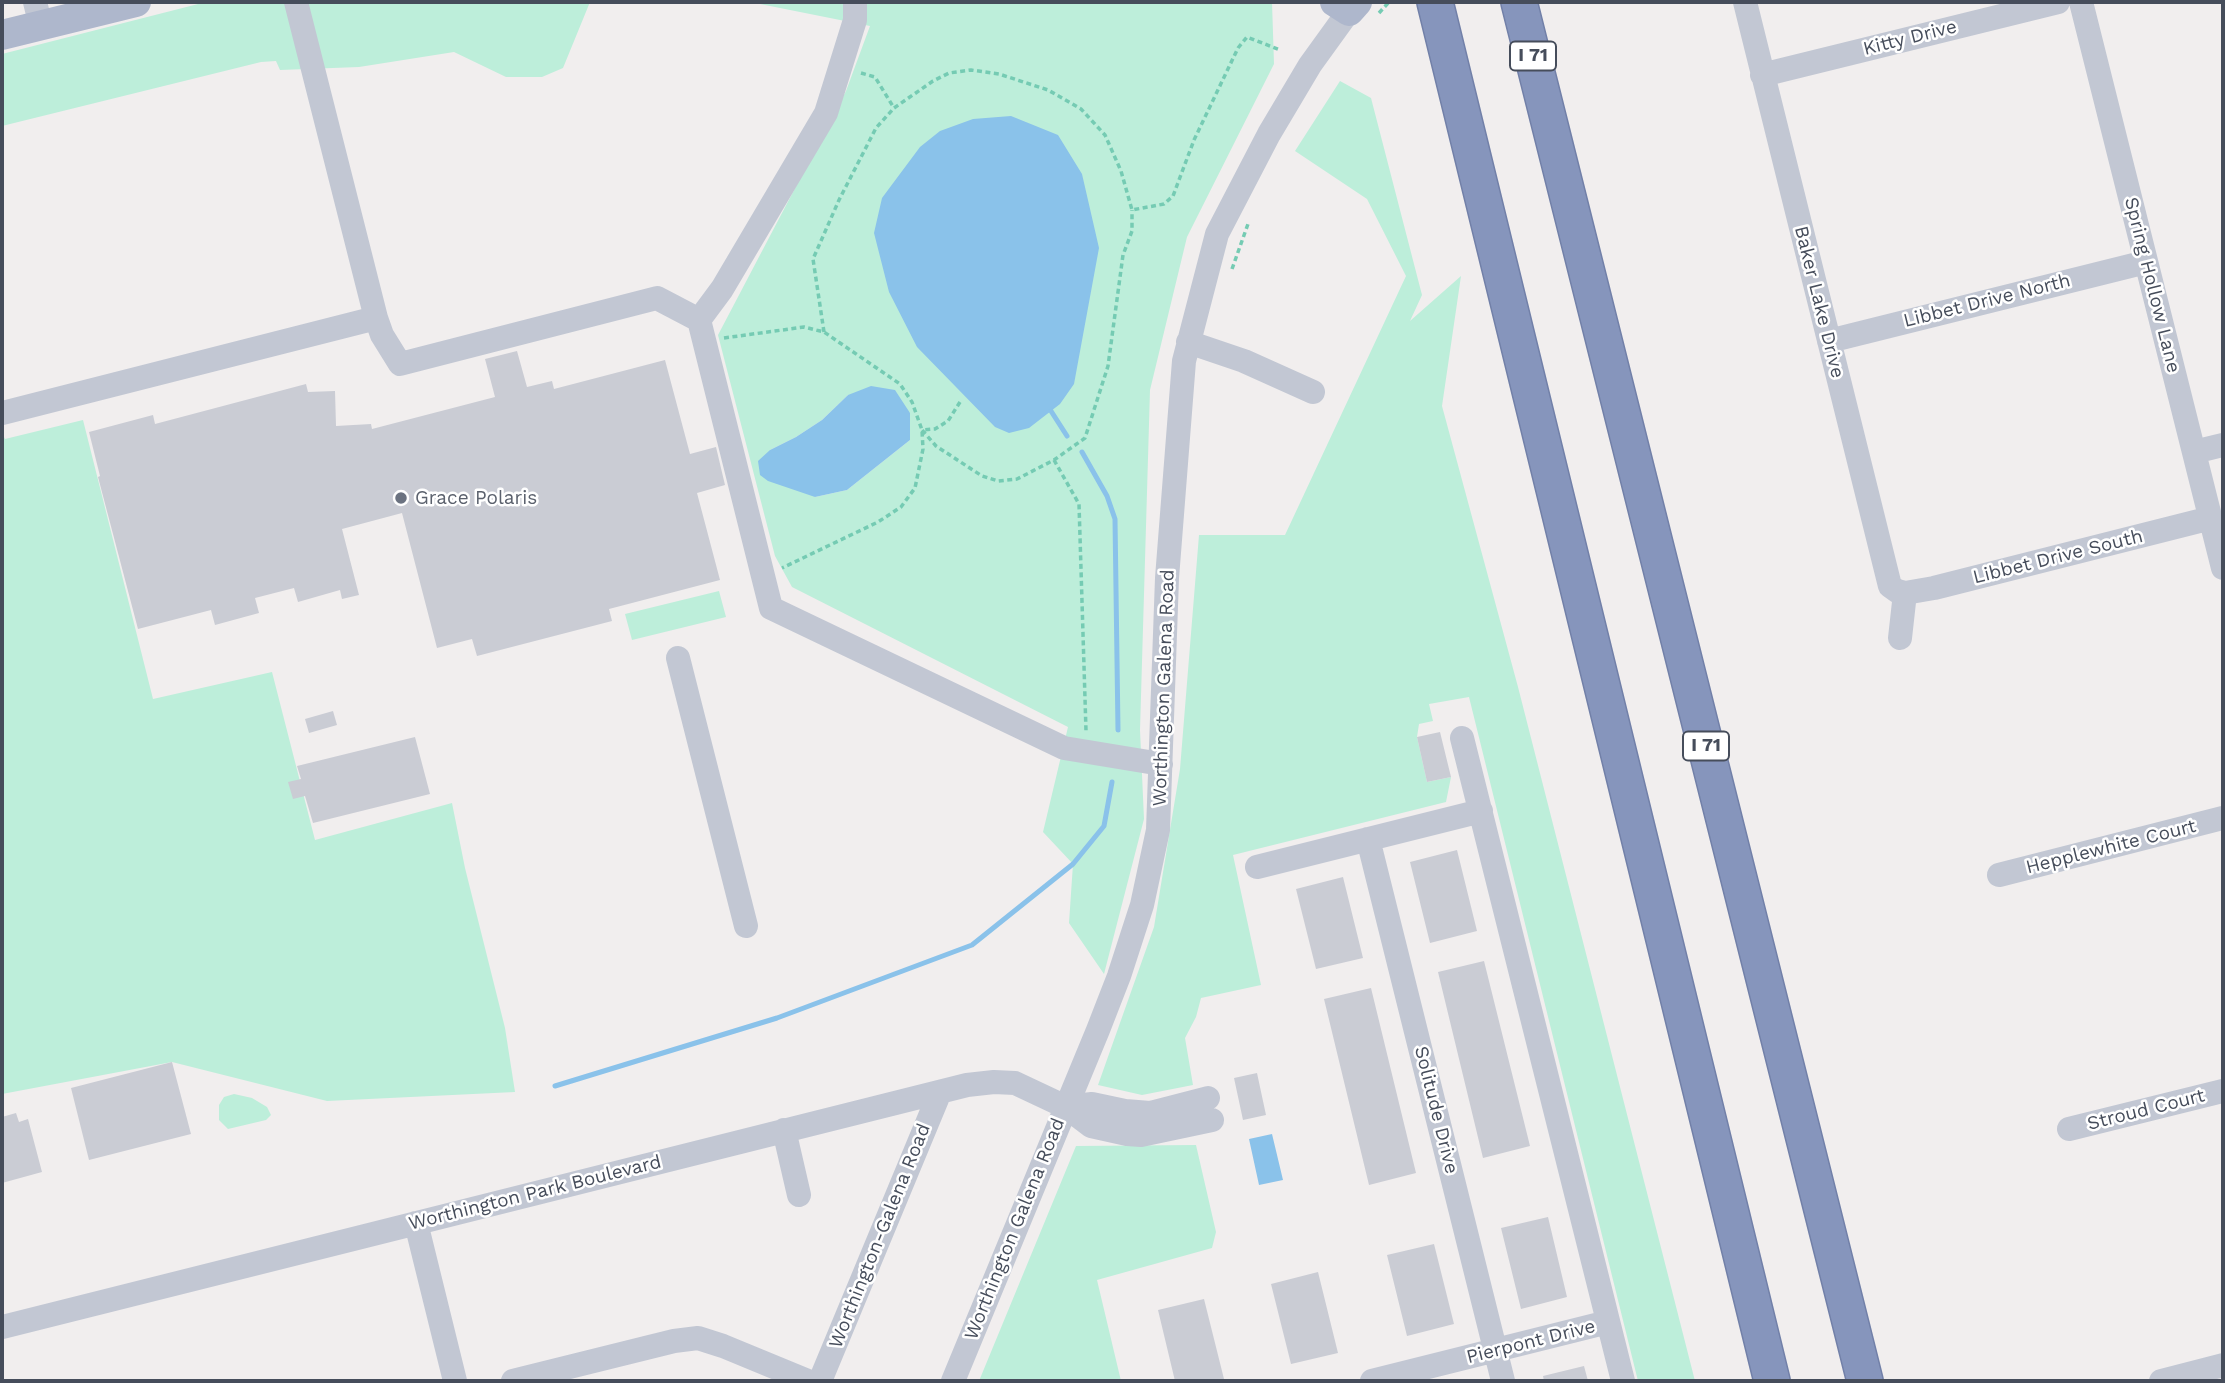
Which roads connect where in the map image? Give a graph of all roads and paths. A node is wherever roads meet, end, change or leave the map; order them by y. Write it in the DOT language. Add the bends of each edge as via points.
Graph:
graph roads {
  1 [pos="136,2"];
  2 [pos="296,2"];
  3 [pos="855,2"];
  4 [pos="1389,2"];
  5 [pos="1519,2"];
  6 [pos="1532,2"];
  7 [pos="1745,2"];
  8 [pos="2057,2"];
  9 [pos="2081,2"];
  10 [pos="1354,8"];
  11 [pos="1437,10"];
  12 [pos="38,14"];
  13 [pos="2,35"];
  14 [pos="1280,50"];
  15 [pos="842,68"];
  16 [pos="1762,75"];
  17 [pos="894,108"];
  18 [pos="1546,111"];
  19 [pos="1132,210"];
  20 [pos="1252,215"];
  21 [pos="2146,262"];
  22 [pos="1229,276"];
  23 [pos="376,318"];
  24 [pos="702,331"];
  25 [pos="824,332"];
  26 [pos="1829,341"];
  27 [pos="1188,342"];
  28 [pos="1313,392"];
  29 [pos="960,402"];
  30 [pos="2,413"];
  31 [pos="922,430"];
  32 [pos="2223,445"];
  33 [pos="2194,452"];
  34 [pos="1054,460"];
  35 [pos="2211,518"];
  36 [pos="2223,568"];
  37 [pos="763,577"];
  38 [pos="1905,593"];
  39 [pos="1900,638"];
  40 [pos="677,658"];
  41 [pos="1462,738"];
  42 [pos="1086,752"];
  43 [pos="1161,764"];
  44 [pos="1481,811"];
  45 [pos="2223,818"];
  46 [pos="1368,839"];
  47 [pos="1257,867"];
  48 [pos="1999,875"];
  49 [pos="746,926"];
  50 [pos="2223,1091"];
  51 [pos="940,1092"];
  52 [pos="1066,1107"];
  53 [pos="1210,1109"];
  54 [pos="784,1129"];
  55 [pos="2068,1129"];
  56 [pos="799,1195"];
  57 [pos="416,1223"];
  58 [pos="1608,1322"];
  59 [pos="2,1327"];
  60 [pos="1496,1350"];
  61 [pos="2223,1365"];
  62 [pos="455,1381"];
  63 [pos="518,1381"];
  64 [pos="808,1381"];
  65 [pos="820,1381"];
  66 [pos="953,1381"];
  67 [pos="1372,1381"];
  68 [pos="1503,1381"];
  69 [pos="1623,1381"];
  70 [pos="1772,1381"];
  71 [pos="1865,1381"];
  72 [pos="2161,1381"];
  1 -- 12 [label="main road"];
  2 -- 23 [label="street"];
  3 -- 15 [label="street"];
  4 -- 10 [label="path"];
  5 -- 18 [label="highway, I 71"];
  6 -- 18 [label="highway"];
  7 -- 16 [label="street, Baker Lake Drive"];
  8 -- 16 [label="street, Kitty Drive"];
  9 -- 21 [label="street, Spring Hollow Lane"];
  10 -- 27 [label="street, Worthington Galena Road" via="1282,111 1217,234"];
  11 -- 70 [label="highway"];
  12 -- 13 [label="main road"];
  14 -- 19 [label="path" via="1247,37 1194,139 1172,196 1164,204"];
  15 -- 17 [label="path" via="875,76"];
  15 -- 24 [label="street" via="826,113"];
  16 -- 26 [label="street, Baker Lake Drive"];
  17 -- 19 [label="path" via="949,73 971,70 1048,89 1081,109 1105,135"];
  17 -- 25 [label="path" via="876,128 813,259"];
  18 -- 71 [label="highway, I 71"];
  19 -- 34 [label="path" via="1108,366 1085,438"];
  20 -- 22 [label="path"];
  21 -- 26 [label="street, Libbet Drive North"];
  21 -- 33 [label="street, Spring Hollow Lane"];
  23 -- 24 [label="street" via="400,364 657,298"];
  23 -- 30 [label="street"];
  24 -- 25 [label="path" via="731,337 804,327"];
  24 -- 37 [label="street"];
  25 -- 31 [label="path" via="900,384"];
  26 -- 38 [label="street, Baker Lake Drive" via="1887,578 1890,586"];
  27 -- 28 [label="street" via="1244,360"];
  27 -- 43 [label="street, Worthington Galena Road" via="1167,578"];
  29 -- 31 [label="path" via="948,421"];
  31 -- 34 [label="path" via="936,446 982,476 998,481 1017,479"];
  31 -- 37 [label="path" via="915,488 901,507"];
  32 -- 33 [label="street"];
  33 -- 35 [label="street, Spring Hollow Lane"];
  34 -- 42 [label="path" via="1079,504"];
  35 -- 36 [label="street, Spring Hollow Lane"];
  35 -- 38 [label="street, Libbet Drive South"];
  37 -- 42 [label="street" via="771,608 1064,748"];
  38 -- 39 [label="street"];
  40 -- 49 [label="street"];
  41 -- 44 [label="street"];
  42 -- 43 [label="street"];
  43 -- 52 [label="street, Worthington Galena Road" via="1158,830 1142,905"];
  44 -- 46 [label="street"];
  44 -- 58 [label="street"];
  45 -- 48 [label="street, Hepplewhite Court"];
  46 -- 47 [label="street"];
  46 -- 60 [label="street, Solitude Drive"];
  50 -- 55 [label="street, Stroud Court"];
  51 -- 52 [label="street, Worthington Park Boulevard" via="1014,1083"];
  51 -- 54 [label="street, Worthington Park Boulevard"];
  51 -- 65 [label="street, Worthington-Galena Road"];
  52 -- 53 [label="street, Worthington Park Boulevard" via="1091,1126 1141,1135"];
  52 -- 66 [label="street, Worthington Galena Road"];
  54 -- 56 [label="street"];
  54 -- 57 [label="street, Worthington Park Boulevard"];
  57 -- 59 [label="street, Worthington Park Boulevard"];
  57 -- 62 [label="street"];
  58 -- 60 [label="street, Pierpont Drive"];
  58 -- 69 [label="street"];
  60 -- 67 [label="street, Pierpont Drive"];
  60 -- 68 [label="street, Solitude Drive"];
  61 -- 72 [label="street"];
  63 -- 64 [label="street" via="698,1338"];
}
